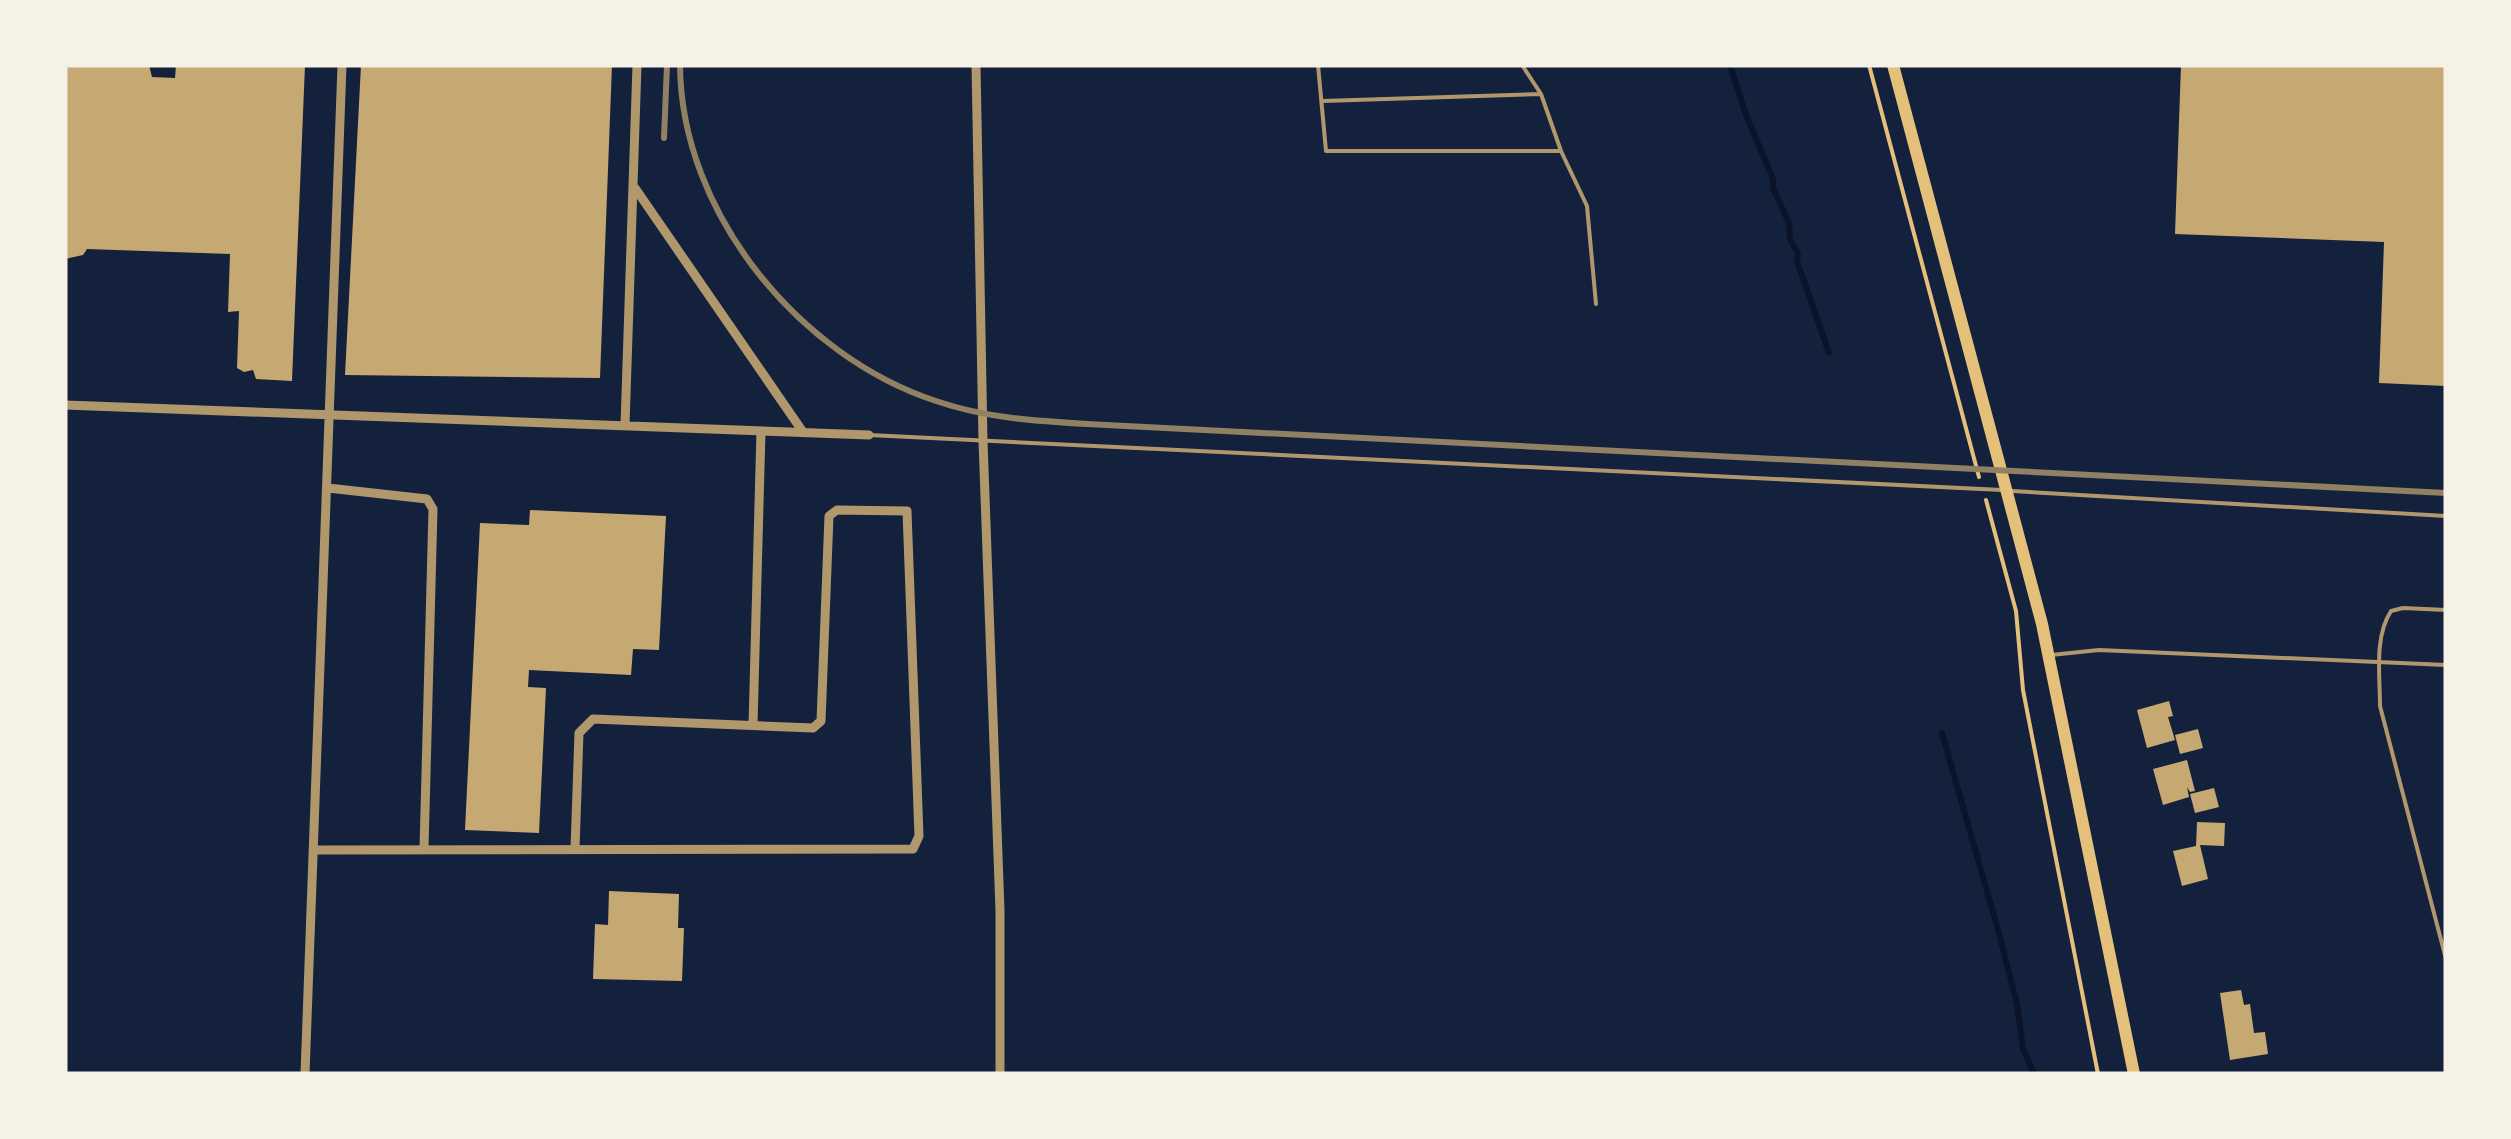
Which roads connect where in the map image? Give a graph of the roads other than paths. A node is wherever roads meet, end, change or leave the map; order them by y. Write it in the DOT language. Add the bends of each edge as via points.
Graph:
graph roads {
  1 [pos="342,65"];
  2 [pos="637,65"];
  3 [pos="976,65"];
  4 [pos="1318,65"];
  5 [pos="1522,65"];
  6 [pos="1893,65"];
  7 [pos="1541,94"];
  8 [pos="1323,102"];
  9 [pos="1561,150"];
  10 [pos="633,186"];
  11 [pos="1596,304"];
  12 [pos="65,406"];
  13 [pos="330,414"];
  14 [pos="625,425"];
  15 [pos="761,431"];
  16 [pos="803,432"];
  17 [pos="868,435"];
  18 [pos="983,440"];
  19 [pos="328,488"];
  20 [pos="2446,516"];
  21 [pos="2446,610"];
  22 [pos="2050,655"];
  23 [pos="2380,662"];
  24 [pos="2446,665"];
  25 [pos="752,725"];
  26 [pos="575,849"];
  27 [pos="314,850"];
  28 [pos="424,850"];
  29 [pos="2446,959"];
  30 [pos="305,1074"];
  31 [pos="1000,1074"];
  32 [pos="2134,1074"];
  1 -- 13 [label="street"];
  2 -- 10 [label="street"];
  3 -- 18 [label="street"];
  4 -- 8 [label="lane"];
  5 -- 7 [label="lane"];
  6 -- 22 [label="main road"];
  7 -- 8 [label="lane"];
  7 -- 9 [label="lane"];
  8 -- 9 [label="lane" via="1326,151"];
  9 -- 11 [label="lane" via="1587,206"];
  10 -- 14 [label="street"];
  10 -- 16 [label="street"];
  12 -- 13 [label="street"];
  13 -- 14 [label="street"];
  13 -- 19 [label="street"];
  14 -- 15 [label="street"];
  15 -- 16 [label="street"];
  15 -- 25 [label="street"];
  16 -- 17 [label="street"];
  17 -- 18 [label="lane"];
  18 -- 20 [label="lane"];
  18 -- 31 [label="street"];
  19 -- 27 [label="street"];
  19 -- 28 [label="street" via="427,499 432,509"];
  21 -- 23 [label="lane" via="2391,611 2382,624"];
  22 -- 23 [label="lane" via="2099,650"];
  22 -- 32 [label="main road"];
  23 -- 24 [label="lane"];
  23 -- 29 [label="lane" via="2380,706"];
  25 -- 26 [label="street" via="586,723 579,733"];
  25 -- 26 [label="street" via="813,728 821,722 830,516 837,510 907,511 919,836 913,849"];
  26 -- 28 [label="street"];
  27 -- 28 [label="street"];
  27 -- 30 [label="street"];
}
